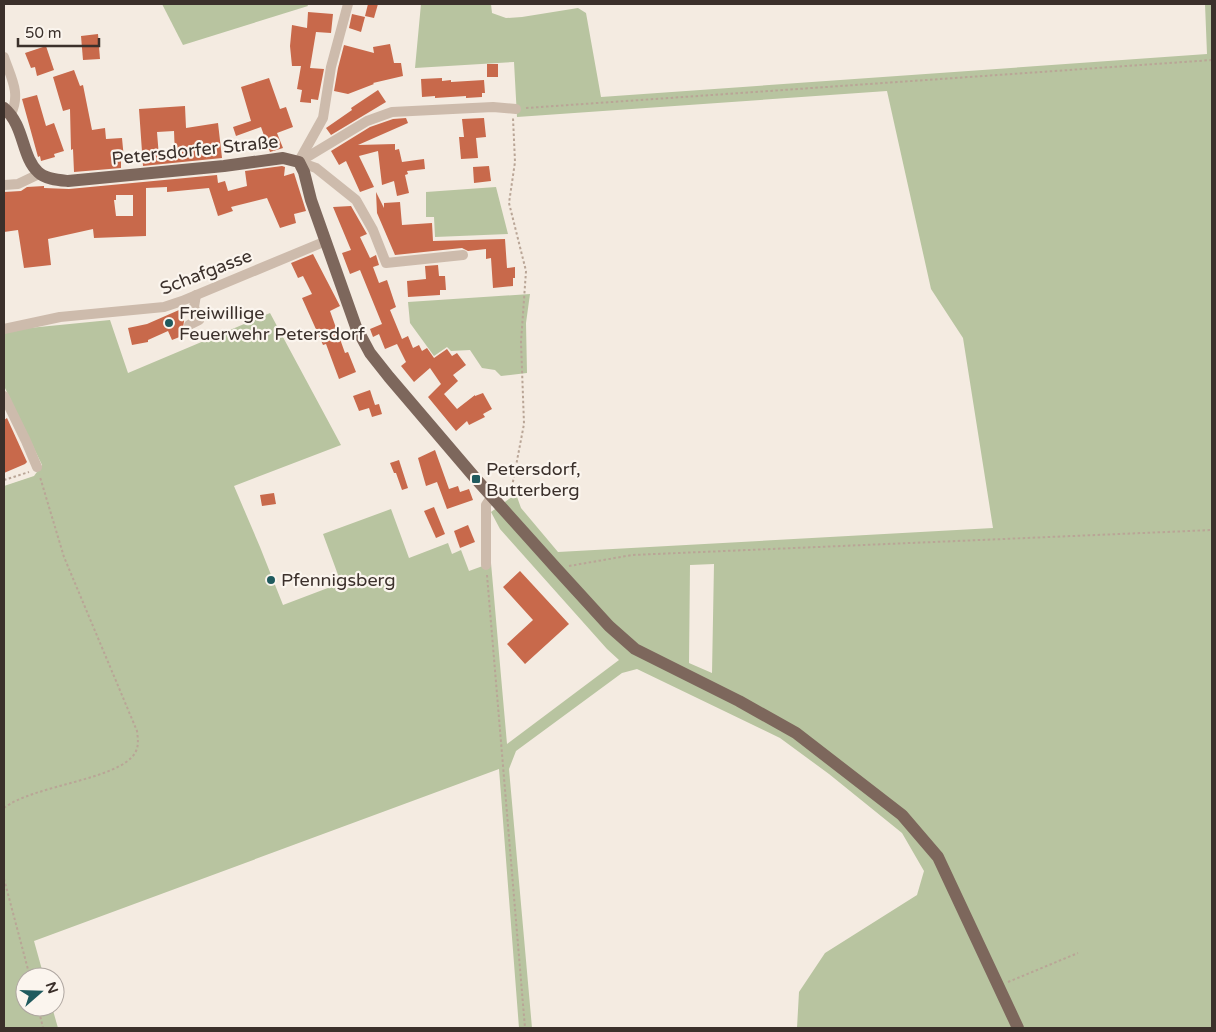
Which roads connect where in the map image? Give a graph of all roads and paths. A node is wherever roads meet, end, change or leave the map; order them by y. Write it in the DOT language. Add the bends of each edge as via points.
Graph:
graph roads {
  1 [pos="348,4"];
  2 [pos="4,57"];
  3 [pos="1212,60"];
  4 [pos="514,108"];
  5 [pos="7,111"];
  6 [pos="299,162"];
  7 [pos="39,174"];
  8 [pos="4,185"];
  9 [pos="326,241"];
  10 [pos="463,255"];
  11 [pos="196,295"];
  12 [pos="189,325"];
  13 [pos="4,329"];
  14 [pos="4,396"];
  15 [pos="37,467"];
  16 [pos="4,480"];
  17 [pos="495,499"];
  18 [pos="1212,530"];
  19 [pos="486,564"];
  20 [pos="556,568"];
  21 [pos="4,808"];
  22 [pos="4,879"];
  23 [pos="1078,953"];
  24 [pos="27,967"];
  25 [pos="997,986"];
  26 [pos="525,1028"];
  27 [pos="1018,1028"];
  1 -- 6 [label="street" via="331,66 323,118"];
  2 -- 5 [label="street" via="16,92 15,104"];
  3 -- 4 [label="path"];
  4 -- 6 [label="street" via="392,112 367,121"];
  4 -- 17 [label="path" via="515,162 509,203 526,271 521,342 524,424 511,492"];
  5 -- 7 [label="main road" via="17,124 31,164"];
  6 -- 7 [label="main road, Petersdorfer Straße" via="283,158 68,181"];
  6 -- 9 [label="main road, Petersdorfer Straße"];
  6 -- 10 [label="street" via="316,168 356,200 386,263"];
  7 -- 8 [label="street" via="18,184"];
  9 -- 11 [label="street, Schafgasse"];
  9 -- 17 [label="main road, Petersdorfer Straße" via="356,327 370,353"];
  11 -- 12 [label="street" via="194,307 199,320"];
  11 -- 13 [label="street, Schafgasse" via="164,307 60,317"];
  14 -- 15 [label="street"];
  15 -- 16 [label="path"];
  15 -- 21 [label="path" via="64,557 137,731 139,743 135,754 123,765 27,796"];
  17 -- 19 [label="street" via="486,505"];
  17 -- 20 [label="main road, Petersdorfer Straße"];
  18 -- 20 [label="path" via="632,555"];
  19 -- 26 [label="path"];
  20 -- 25 [label="main road, Petersdorfer Straße" via="609,626 635,649 796,732 902,815 938,857"];
  22 -- 24 [label="path"];
  23 -- 25 [label="path"];
  25 -- 27 [label="main road, Petersdorfer Straße"];
}
